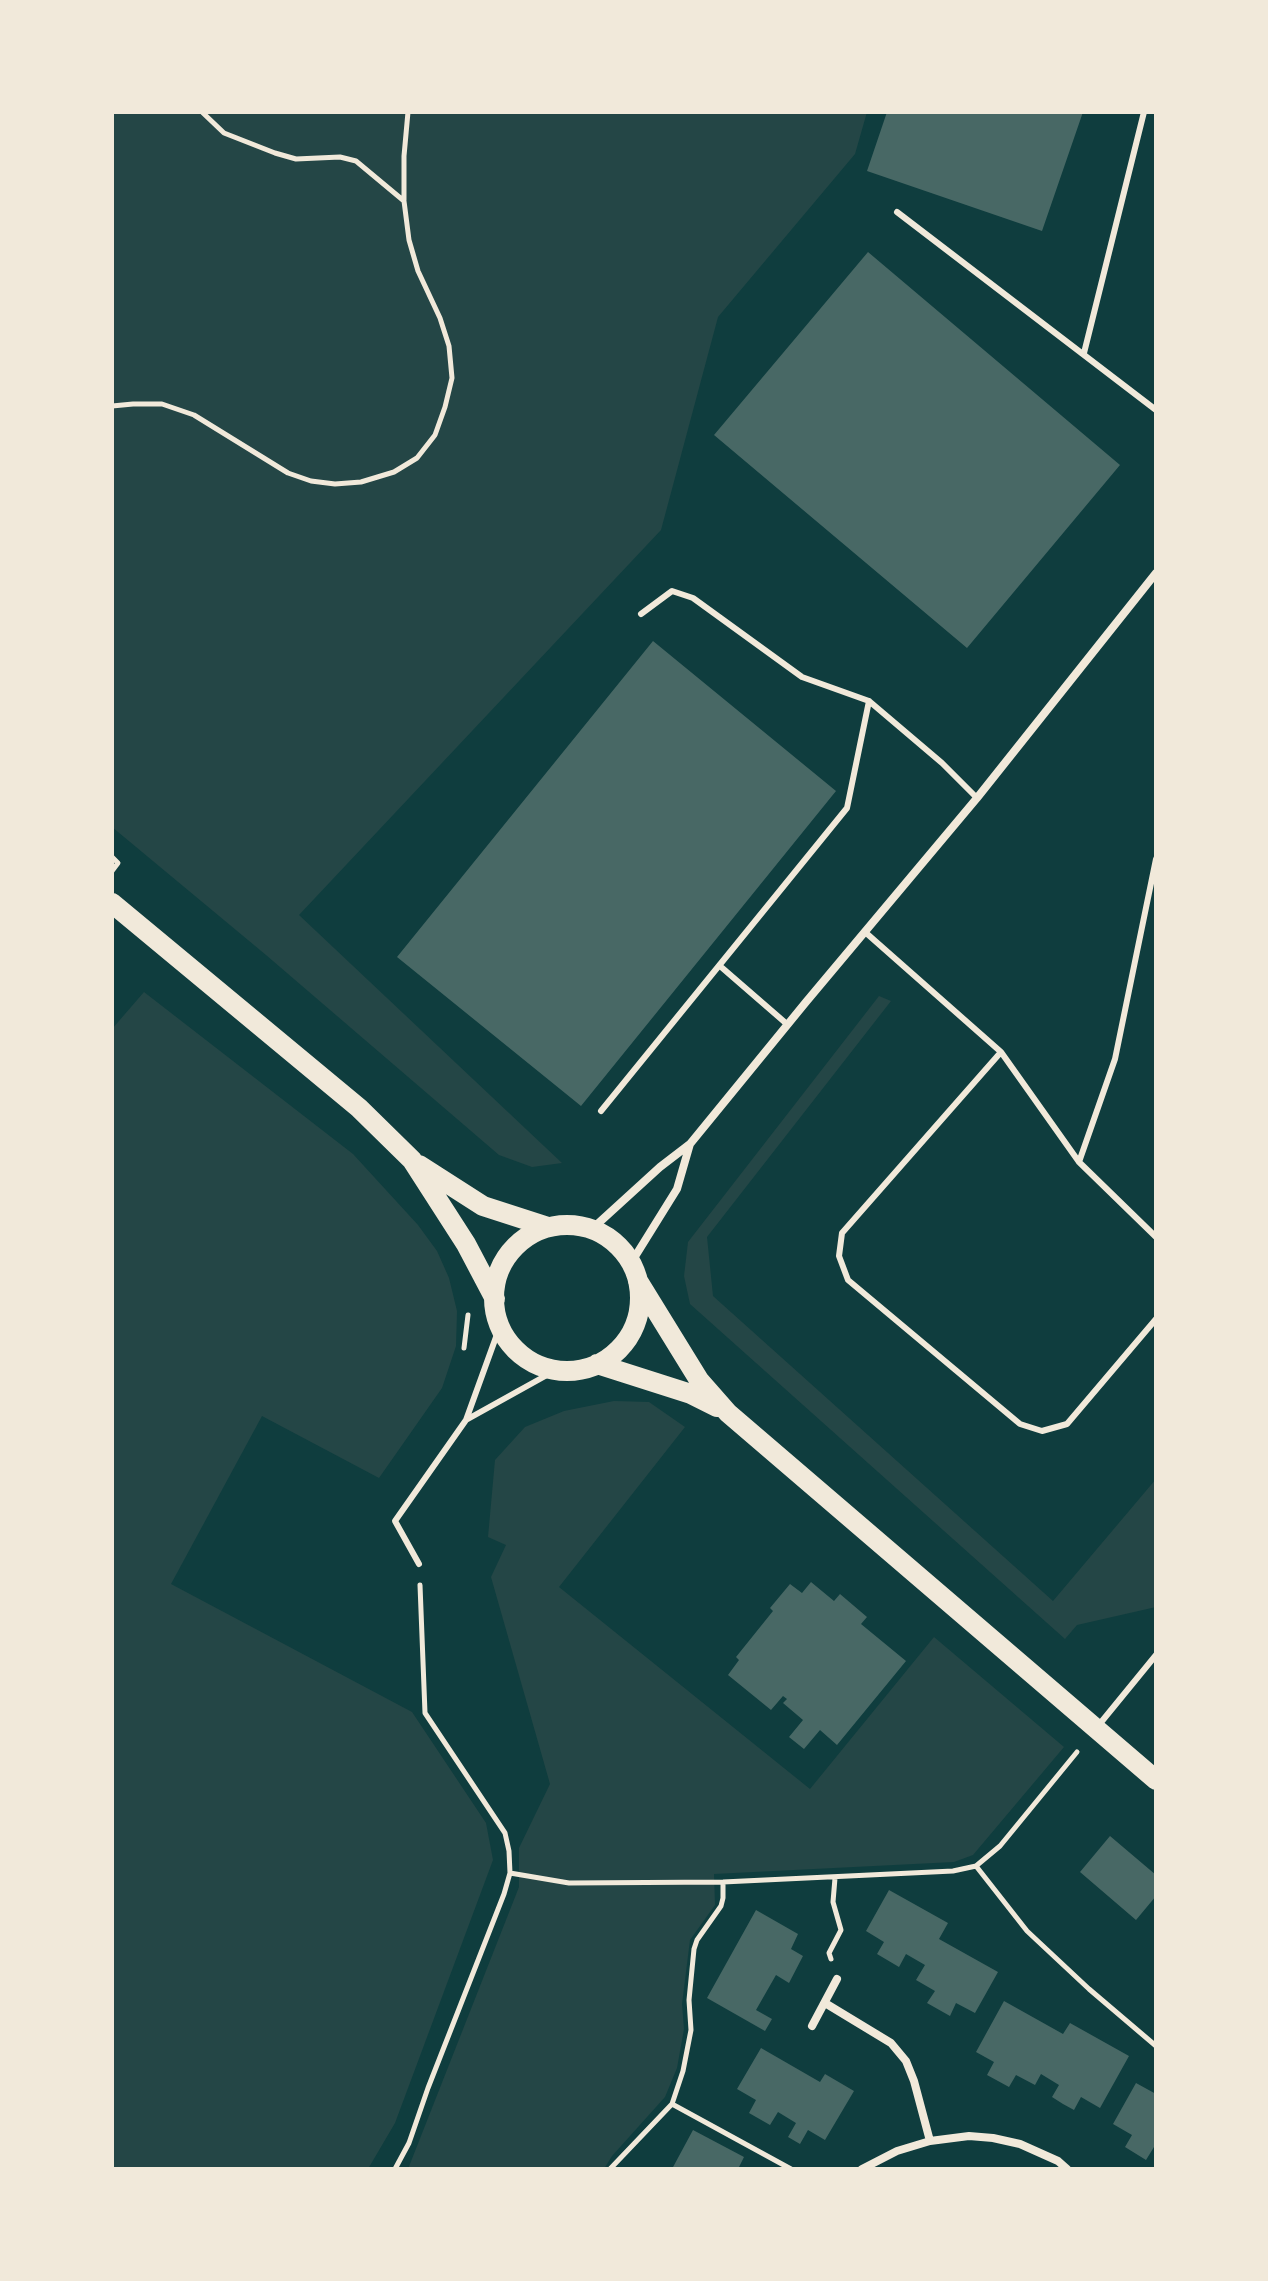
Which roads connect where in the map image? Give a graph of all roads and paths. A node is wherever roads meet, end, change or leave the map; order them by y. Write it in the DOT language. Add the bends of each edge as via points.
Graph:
graph roads {
  1 [pos="202,112"];
  2 [pos="408,112"];
  3 [pos="1144,112"];
  4 [pos="404,201"];
  5 [pos="897,212"];
  6 [pos="1084,353"];
  7 [pos="112,406"];
  8 [pos="1156,410"];
  9 [pos="1156,573"];
  10 [pos="641,614"];
  11 [pos="869,701"];
  12 [pos="977,798"];
  13 [pos="112,857"];
  14 [pos="1156,859"];
  15 [pos="112,871"];
  16 [pos="112,903"];
  17 [pos="865,932"];
  18 [pos="720,966"];
  19 [pos="788,1025"];
  20 [pos="1001,1052"];
  21 [pos="601,1111"];
  22 [pos="690,1144"];
  23 [pos="412,1160"];
  24 [pos="1079,1162"];
  25 [pos="548,1227"];
  26 [pos="592,1229"];
  27 [pos="1156,1237"];
  28 [pos="634,1272"];
  29 [pos="495,1299"];
  30 [pos="466,1304"];
  31 [pos="1156,1319"];
  32 [pos="500,1326"];
  33 [pos="463,1351"];
  34 [pos="597,1364"];
  35 [pos="556,1370"];
  36 [pos="728,1413"];
  37 [pos="466,1420"];
  38 [pos="419,1564"];
  39 [pos="1156,1655"];
  40 [pos="1096,1729"];
  41 [pos="1156,1780"];
  42 [pos="976,1866"];
  43 [pos="510,1873"];
  44 [pos="835,1878"];
  45 [pos="723,1882"];
  46 [pos="837,1979"];
  47 [pos="825,2003"];
  48 [pos="812,2026"];
  49 [pos="1156,2046"];
  50 [pos="672,2104"];
  51 [pos="930,2141"];
  52 [pos="395,2169"];
  53 [pos="610,2169"];
  54 [pos="791,2169"];
  55 [pos="862,2169"];
  56 [pos="1067,2169"];
  1 -- 4 [label="path" via="224,133 275,153 356,161"];
  2 -- 4 [label="path"];
  3 -- 6 [label="lane"];
  4 -- 7 [label="path" via="418,271 449,346 452,378 435,435 417,458 361,482 311,481 288,473 194,415 162,404"];
  5 -- 6 [label="lane"];
  6 -- 8 [label="lane"];
  9 -- 12 [label="street"];
  10 -- 11 [label="lane" via="672,591 693,598 802,677"];
  11 -- 12 [label="lane"];
  11 -- 18 [label="lane" via="847,808"];
  12 -- 17 [label="street"];
  13 -- 15 [label="path" via="118,863"];
  14 -- 24 [label="lane" via="1115,1059"];
  16 -- 23 [label="main road" via="359,1108"];
  17 -- 19 [label="street"];
  17 -- 20 [label="lane"];
  18 -- 19 [label="lane"];
  18 -- 21 [label="lane"];
  19 -- 22 [label="street"];
  20 -- 24 [label="lane"];
  20 -- 31 [label="lane" via="842,1233 839,1256 848,1280 1020,1424 1042,1431 1067,1424"];
  22 -- 26 [label="street"];
  22 -- 28 [label="street" via="677,1189"];
  23 -- 25 [label="main road" via="483,1206"];
  23 -- 29 [label="main road"];
  24 -- 27 [label="lane"];
  25 -- 26 [label="main road"];
  25 -- 29 [label="main road" via="511,1250 501,1267"];
  26 -- 28 [label="main road" via="612,1239"];
  28 -- 34 [label="main road" via="640,1306 633,1330 618,1350"];
  28 -- 36 [label="main road" via="699,1380"];
  29 -- 32 [label="main road"];
  30 -- 33 [label="path"];
  32 -- 35 [label="main road" via="513,1347 532,1362"];
  32 -- 37 [label="lane"];
  34 -- 35 [label="main road"];
  34 -- 36 [label="main road" via="691,1394"];
  35 -- 37 [label="lane"];
  36 -- 40 [label="main road"];
  37 -- 38 [label="lane" via="395,1521"];
  38 -- 43 [label="path" via="425,1713 505,1833"];
  39 -- 40 [label="lane"];
  40 -- 41 [label="main road"];
  40 -- 42 [label="path" via="1000,1846"];
  42 -- 44 [label="path"];
  42 -- 49 [label="path" via="1027,1931"];
  43 -- 45 [label="path" via="569,1883"];
  43 -- 52 [label="path"];
  44 -- 45 [label="path"];
  44 -- 46 [label="path" via="833,1902 841,1930 829,1953"];
  45 -- 50 [label="path" via="721,1906 694,1949 691,2030"];
  46 -- 47 [label="street"];
  47 -- 48 [label="street"];
  47 -- 51 [label="street" via="891,2043 906,2061"];
  50 -- 53 [label="path"];
  50 -- 54 [label="path"];
  51 -- 55 [label="street"];
  51 -- 56 [label="street" via="993,2138 1020,2144"];
}
